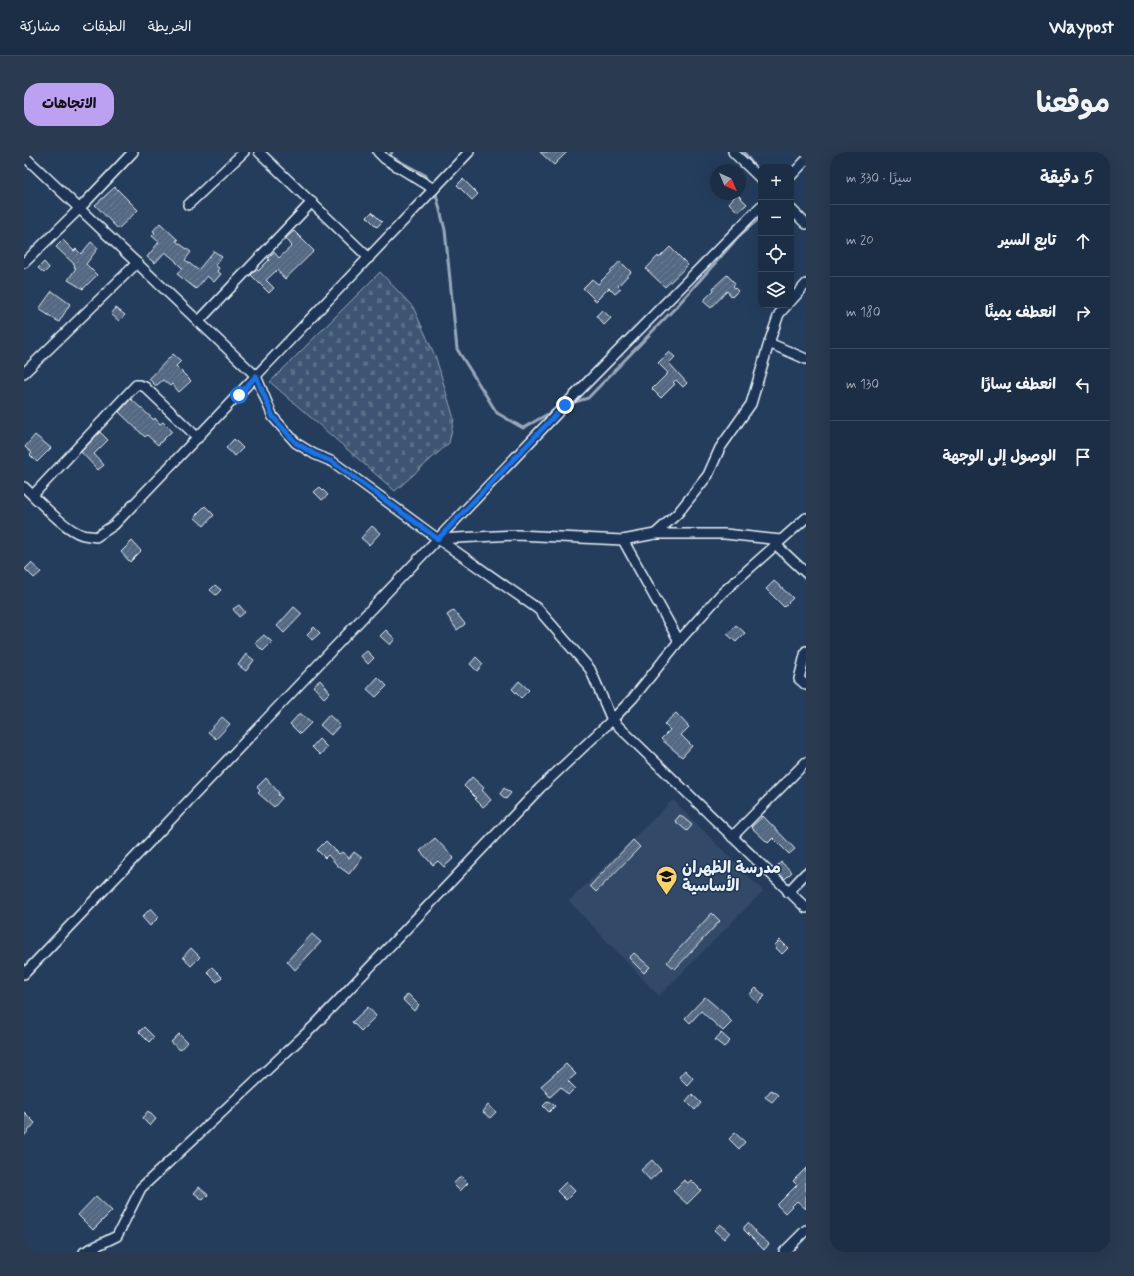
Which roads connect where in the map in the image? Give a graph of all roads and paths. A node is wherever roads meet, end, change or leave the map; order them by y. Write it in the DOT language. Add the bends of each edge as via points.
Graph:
graph roads {
  1 [pos="133,152"];
  2 [pos="244,152"];
  3 [pos="259,152"];
  4 [pos="378,152"];
  5 [pos="470,152"];
  6 [pos="733,152"];
  7 [pos="24,156"];
  8 [pos="806,160"];
  9 [pos="794,173"];
  10 [pos="758,176"];
  11 [pos="434,189"];
  12 [pos="312,202"];
  13 [pos="188,205"];
  14 [pos="79,209"];
  15 [pos="758,209"];
  16 [pos="794,212"];
  17 [pos="806,224"];
  18 [pos="369,258"];
  19 [pos="24,263"];
  20 [pos="137,263"];
  21 [pos="806,284"];
  22 [pos="794,298"];
  23 [pos="784,308"];
  24 [pos="198,322"];
  25 [pos="769,343"];
  26 [pos="806,359"];
  27 [pos="24,373"];
  28 [pos="256,376"];
  29 [pos="198,438"];
  30 [pos="24,487"];
  31 [pos="33,495"];
  32 [pos="806,518"];
  33 [pos="655,534"];
  34 [pos="438,539"];
  35 [pos="622,540"];
  36 [pos="778,542"];
  37 [pos="806,573"];
  38 [pos="679,641"];
  39 [pos="806,651"];
  40 [pos="806,685"];
  41 [pos="612,720"];
  42 [pos="806,762"];
  43 [pos="732,837"];
  44 [pos="806,873"];
  45 [pos="788,892"];
  46 [pos="806,908"];
  47 [pos="24,974"];
  48 [pos="806,1230"];
  49 [pos="84,1252"];
  50 [pos="784,1252"];
  1 -- 14 [label="street"];
  2 -- 13 [label="street"];
  3 -- 12 [label="street"];
  4 -- 11 [label="street"];
  5 -- 11 [label="street"];
  6 -- 10 [label="street"];
  7 -- 14 [label="street"];
  8 -- 9 [label="street"];
  11 -- 18 [label="street"];
  12 -- 18 [label="street"];
  12 -- 24 [label="street"];
  14 -- 19 [label="street"];
  14 -- 20 [label="street"];
  15 -- 34 [label="street" via="565,405"];
  16 -- 17 [label="street"];
  18 -- 28 [label="street"];
  20 -- 24 [label="street"];
  20 -- 27 [label="street"];
  21 -- 22 [label="street"];
  23 -- 25 [label="street" via="779,314"];
  24 -- 28 [label="street"];
  25 -- 26 [label="street"];
  25 -- 33 [label="street" via="751,404 720,448 708,475 678,513"];
  28 -- 29 [label="street"];
  28 -- 34 [label="street" via="273,417 296,443 333,462"];
  29 -- 31 [label="street" via="114,525 96,537 82,535 70,528"];
  29 -- 31 [label="street" via="145,387 136,385"];
  30 -- 31 [label="street"];
  32 -- 36 [label="street"];
  33 -- 35 [label="street"];
  33 -- 36 [label="street" via="725,534"];
  34 -- 35 [label="street" via="517,535"];
  34 -- 41 [label="street" via="538,609 590,669"];
  34 -- 47 [label="street"];
  35 -- 38 [label="street"];
  36 -- 37 [label="street"];
  36 -- 38 [label="street" via="722,593"];
  38 -- 41 [label="street" via="634,698"];
  39 -- 40 [label="street" via="799,679"];
  41 -- 43 [label="street"];
  41 -- 49 [label="street" via="540,788 314,1026 141,1188 118,1236"];
  42 -- 43 [label="street"];
  43 -- 45 [label="street"];
  44 -- 45 [label="street"];
  45 -- 46 [label="street"];
  48 -- 50 [label="street"];
}
